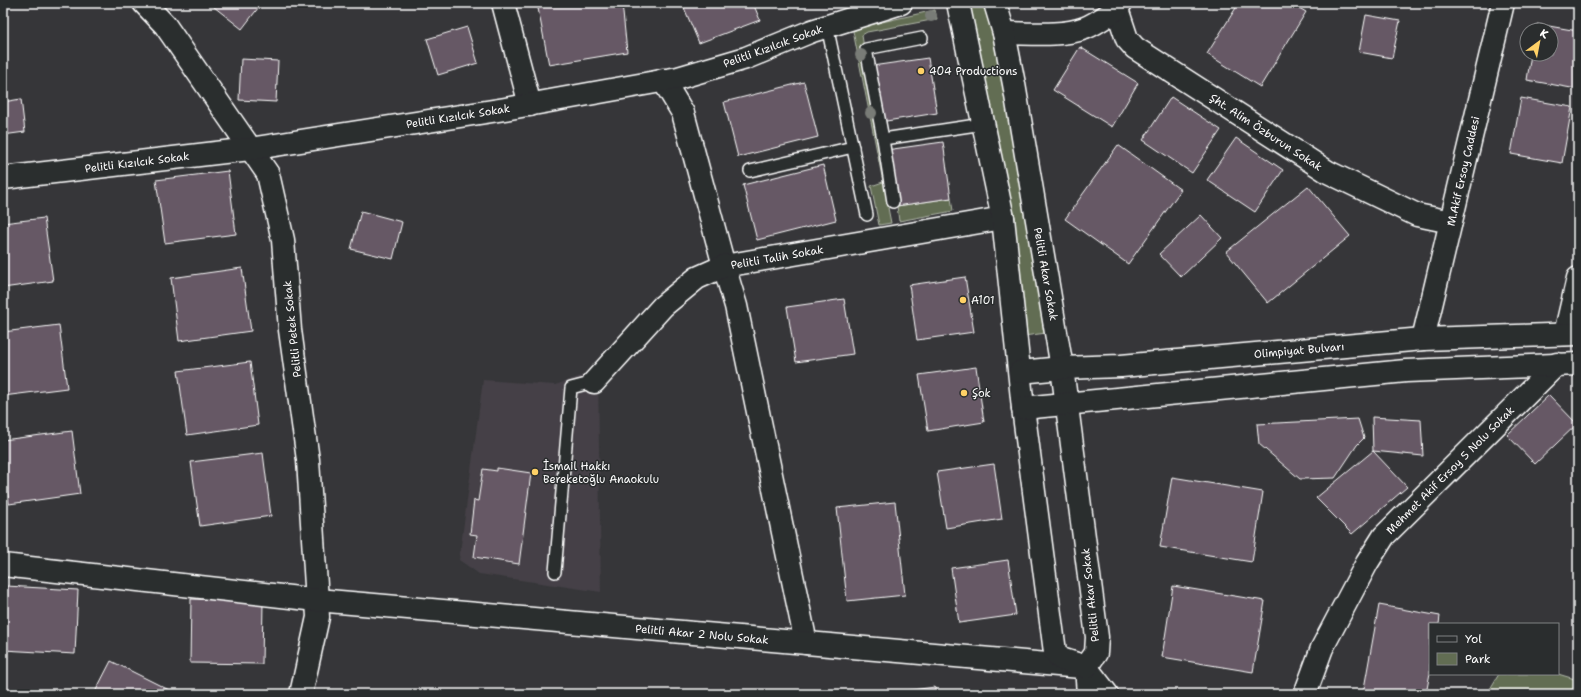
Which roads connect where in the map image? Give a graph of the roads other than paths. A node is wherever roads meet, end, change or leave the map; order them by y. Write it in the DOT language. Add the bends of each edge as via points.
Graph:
graph roads {
  1 [pos="144,3"];
  2 [pos="503,3"];
  3 [pos="901,3"];
  4 [pos="958,3"];
  5 [pos="995,3"];
  6 [pos="1503,3"];
  7 [pos="1119,6"];
  8 [pos="827,26"];
  9 [pos="1004,33"];
  10 [pos="922,38"];
  11 [pos="663,80"];
  12 [pos="530,105"];
  13 [pos="984,124"];
  14 [pos="883,139"];
  15 [pos="853,147"];
  16 [pos="250,149"];
  17 [pos="750,171"];
  18 [pos="3,178"];
  19 [pos="894,202"];
  20 [pos="867,215"];
  21 [pos="1003,218"];
  22 [pos="1451,222"];
  23 [pos="724,266"];
  24 [pos="1578,278"];
  25 [pos="1572,334"];
  26 [pos="1423,339"];
  27 [pos="1568,364"];
  28 [pos="1062,368"];
  29 [pos="1020,372"];
  30 [pos="594,382"];
  31 [pos="1066,405"];
  32 [pos="1023,408"];
  33 [pos="3,566"];
  34 [pos="555,572"];
  35 [pos="317,600"];
  36 [pos="806,643"];
  37 [pos="1086,667"];
  38 [pos="301,694"];
  39 [pos="1088,694"];
  40 [pos="1107,694"];
  41 [pos="1305,694"];
  1 -- 16 [label="street, Pelitli Petek Sokak" via="164,25"];
  2 -- 12 [label="street"];
  3 -- 8 [label="street, Pelitli Kızılcık Sokak"];
  4 -- 13 [label="street"];
  5 -- 9 [label="street, Pelitli Akar Sokak"];
  6 -- 22 [label="street, M.Akif Ersoy Caddesi"];
  7 -- 9 [label="street" via="1098,22 1083,29 1056,34"];
  7 -- 22 [label="street, Şht. Alim Özburun Sokak" via="1127,39 1135,48 1321,167 1418,215"];
  8 -- 11 [label="street, Pelitli Kızılcık Sokak" via="746,58"];
  8 -- 15 [label="lane"];
  9 -- 28 [label="street, Pelitli Akar Sokak"];
  10 -- 14 [label="lane" via="866,49"];
  11 -- 12 [label="street, Pelitli Kızılcık Sokak"];
  11 -- 23 [label="street" via="683,113"];
  12 -- 16 [label="street, Pelitli Kızılcık Sokak"];
  13 -- 14 [label="lane"];
  13 -- 21 [label="street"];
  14 -- 19 [label="lane"];
  15 -- 17 [label="lane"];
  15 -- 20 [label="lane"];
  16 -- 18 [label="street, Pelitli Kızılcık Sokak"];
  16 -- 35 [label="street, Pelitli Petek Sokak" via="268,174 283,240 290,330 308,460"];
  21 -- 23 [label="street, Pelitli Talih Sokak"];
  21 -- 29 [label="street"];
  22 -- 26 [label="street, M.Akif Ersoy Caddesi"];
  23 -- 30 [label="street, Pelitli Talih Sokak" via="697,278 663,306"];
  23 -- 36 [label="street" via="736,306"];
  24 -- 25 [label="street"];
  25 -- 26 [label="street, Olimpiyat Bulvarı"];
  26 -- 28 [label="street, Olimpiyat Bulvarı" via="1121,366"];
  27 -- 31 [label="street" via="1398,372"];
  27 -- 41 [label="street, Mehmet Akif Ersoy 5 Nolu Sokak" via="1384,536 1322,648"];
  28 -- 29 [label="street, Olimpiyat Bulvarı"];
  28 -- 31 [label="street, Pelitli Akar Sokak"];
  29 -- 32 [label="street"];
  30 -- 34 [label="lane" via="571,388"];
  31 -- 32 [label="street"];
  31 -- 37 [label="street, Pelitli Akar Sokak" via="1097,637 1096,653"];
  32 -- 37 [label="street" via="1055,652 1062,659"];
  33 -- 35 [label="street, Pelitli Akar 2 Nolu Sokak"];
  35 -- 36 [label="street, Pelitli Akar 2 Nolu Sokak"];
  35 -- 38 [label="street, Pelitli Petek Sokak" via="318,616"];
  36 -- 37 [label="street, Pelitli Akar 2 Nolu Sokak"];
  37 -- 39 [label="street"];
  37 -- 40 [label="street"];
}
